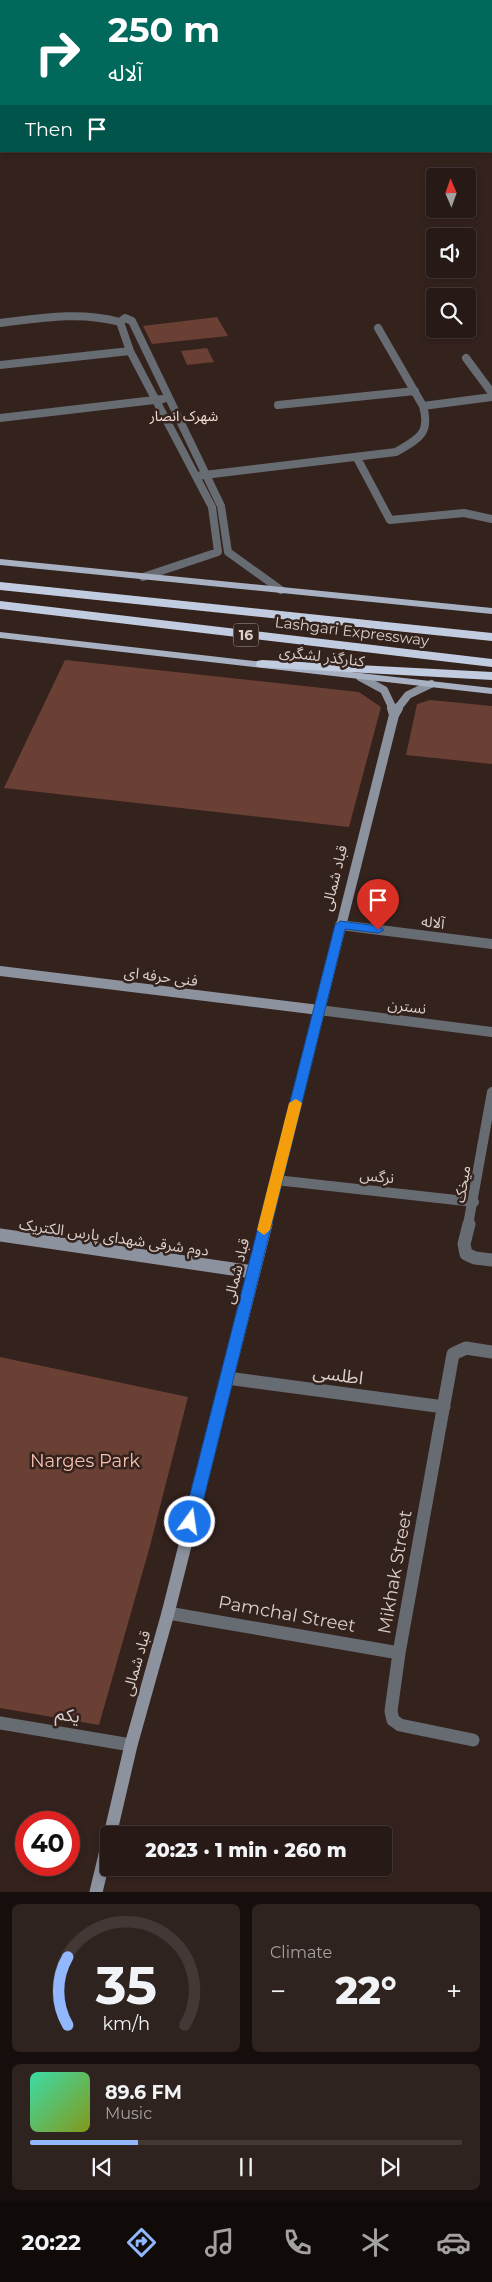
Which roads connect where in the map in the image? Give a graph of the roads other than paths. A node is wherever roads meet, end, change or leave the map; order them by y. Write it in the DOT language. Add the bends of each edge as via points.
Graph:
graph roads {
  1 [pos="120,322"];
  2 [pos="0,323"];
  3 [pos="378,328"];
  4 [pos="130,351"];
  5 [pos="466,358"];
  6 [pos="0,365"];
  7 [pos="415,391"];
  8 [pos="492,395"];
  9 [pos="169,399"];
  10 [pos="158,400"];
  11 [pos="278,405"];
  12 [pos="423,406"];
  13 [pos="0,418"];
  14 [pos="357,458"];
  15 [pos="206,475"];
  16 [pos="196,476"];
  17 [pos="492,519"];
  18 [pos="0,562"];
  19 [pos="0,577"];
  20 [pos="143,577"];
  21 [pos="0,586"];
  22 [pos="281,590"];
  23 [pos="141,602"];
  24 [pos="0,605"];
  25 [pos="492,611"];
  26 [pos="0,635"];
  27 [pos="492,637"];
  28 [pos="492,663"];
  29 [pos="262,664"];
  30 [pos="492,676"];
  31 [pos="360,677"];
  32 [pos="431,684"];
  33 [pos="492,690"];
  34 [pos="394,715"];
  35 [pos="340,925"];
  36 [pos="492,944"];
  37 [pos="0,971"];
  38 [pos="319,1010"];
  39 [pos="492,1032"];
  40 [pos="492,1092"];
  41 [pos="276,1180"];
  42 [pos="474,1202"];
  43 [pos="0,1235"];
  44 [pos="492,1260"];
  45 [pos="253,1272"];
  46 [pos="492,1352"];
  47 [pos="227,1378"];
  48 [pos="444,1407"];
  49 [pos="168,1613"];
  50 [pos="399,1652"];
  51 [pos="0,1723"];
  52 [pos="474,1740"];
  53 [pos="130,1745"];
  54 [pos="112,1826"];
  55 [pos="100,1875"];
  56 [pos="96,1892"];
  1 -- 2 [label="street" via="102,316 79,315"];
  1 -- 4 [label="street"];
  1 -- 9 [label="street" via="126,318 132,320"];
  3 -- 7 [label="street"];
  4 -- 6 [label="street"];
  4 -- 10 [label="street"];
  5 -- 8 [label="street"];
  7 -- 11 [label="street"];
  7 -- 12 [label="street"];
  8 -- 12 [label="street"];
  9 -- 10 [label="street"];
  9 -- 15 [label="street"];
  10 -- 13 [label="street"];
  10 -- 16 [label="street"];
  12 -- 14 [label="street" via="427,420 421,438 396,452"];
  14 -- 15 [label="street"];
  14 -- 17 [label="street" via="390,520 464,513"];
  15 -- 16 [label="street"];
  15 -- 22 [label="street" via="221,506 228,552"];
  16 -- 20 [label="street" via="212,507 218,552"];
  18 -- 20 [label="main road"];
  19 -- 23 [label="highway"];
  20 -- 22 [label="main road"];
  21 -- 23 [label="highway, Lashgari Expressway / 16"];
  22 -- 25 [label="main road"];
  23 -- 27 [label="highway, Lashgari Expressway / 16"];
  24 -- 28 [label="highway, Lashgari Expressway / 16"];
  26 -- 29 [label="main road, کنارگذر لشگری"];
  29 -- 30 [label="highway"];
  29 -- 31 [label="main road, کنارگذر لشگری"];
  31 -- 32 [label="main road, کنارگذر لشگری"];
  31 -- 34 [label="street" via="391,697"];
  32 -- 33 [label="main road, کنارگذر لشگری"];
  32 -- 34 [label="street" via="409,693 401,700"];
  34 -- 35 [label="street, قباد شمالی"];
  35 -- 36 [label="street, آلاله"];
  35 -- 38 [label="street, قباد شمالی"];
  37 -- 38 [label="street, فنی حرفه ای"];
  38 -- 39 [label="street, نسترن"];
  38 -- 41 [label="street, قباد شمالی"];
  40 -- 42 [label="street, میخک"];
  41 -- 42 [label="street, نرگس"];
  41 -- 45 [label="street, قباد شمالی"];
  42 -- 44 [label="street, میخک" via="464,1244 466,1254"];
  43 -- 45 [label="street, دوم شرقی شهدای پارس الکتریک"];
  45 -- 47 [label="street, قباد شمالی"];
  46 -- 48 [label="street, Mikhak Street" via="465,1348 453,1354"];
  47 -- 48 [label="street, اطلسی"];
  47 -- 49 [label="street, قباد شمالی"];
  48 -- 50 [label="street, Mikhak Street"];
  49 -- 50 [label="street, Pamchal Street"];
  49 -- 53 [label="street, قباد شمالی"];
  50 -- 52 [label="street, Mikhak Street" via="390,1711 393,1720 400,1725"];
  51 -- 53 [label="street, یکم"];
  53 -- 54 [label="street, قباد شمالی"];
  55 -- 56 [label="street, قباد شمالی"];
}
